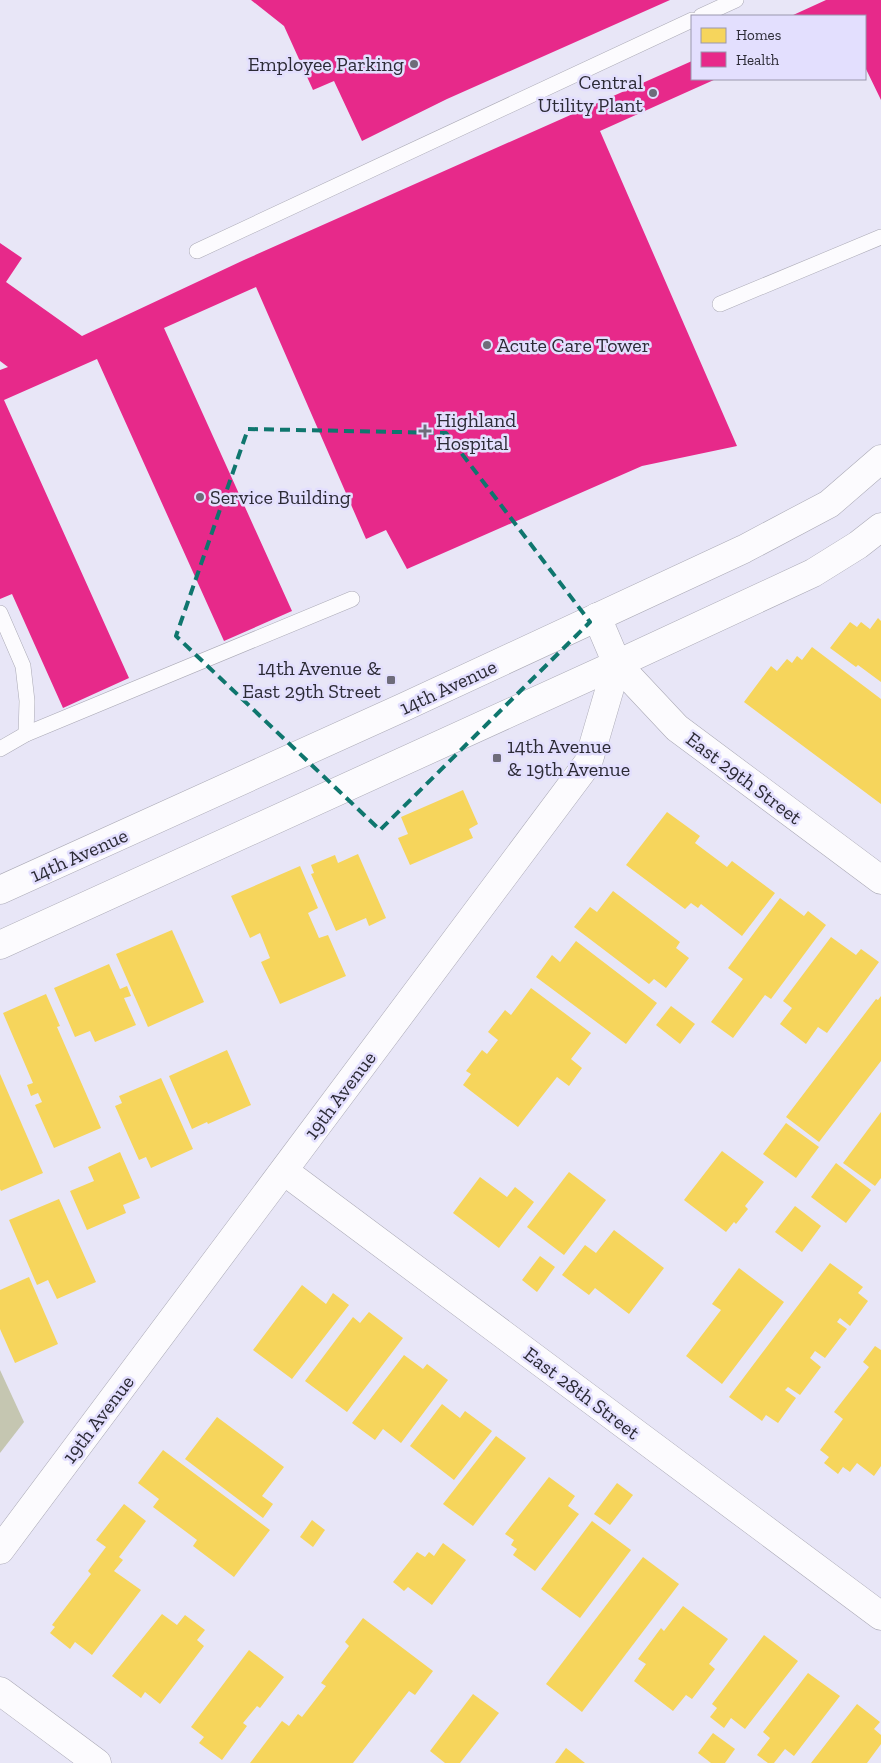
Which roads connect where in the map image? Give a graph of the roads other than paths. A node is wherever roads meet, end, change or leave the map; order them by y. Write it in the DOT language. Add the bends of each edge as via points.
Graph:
graph roads {
  1 [pos="736,0"];
  2 [pos="703,15"];
  3 [pos="691,20"];
  4 [pos="881,237"];
  5 [pos="197,251"];
  6 [pos="720,304"];
  7 [pos="881,459"];
  8 [pos="881,527"];
  9 [pos="352,599"];
  10 [pos="0,613"];
  11 [pos="597,617"];
  12 [pos="617,664"];
  13 [pos="26,734"];
  14 [pos="0,749"];
  15 [pos="881,880"];
  16 [pos="0,890"];
  17 [pos="0,944"];
  18 [pos="284,1171"];
  19 [pos="0,1550"];
  20 [pos="881,1616"];
  21 [pos="0,1691"];
  22 [pos="96,1763"];
  1 -- 2 [label="lane"];
  3 -- 5 [label="lane"];
  4 -- 6 [label="lane"];
  7 -- 11 [label="street, 14th Avenue" via="829,504 744,549"];
  8 -- 12 [label="street" via="813,573"];
  9 -- 13 [label="lane"];
  10 -- 13 [label="lane" via="23,666"];
  11 -- 12 [label="street"];
  11 -- 16 [label="street, 14th Avenue"];
  12 -- 15 [label="street, East 29th Street" via="677,728"];
  12 -- 17 [label="street"];
  12 -- 18 [label="street, 19th Avenue" via="588,763"];
  13 -- 14 [label="lane"];
  18 -- 19 [label="street, 19th Avenue"];
  18 -- 20 [label="street, East 28th Street"];
  21 -- 22 [label="street"];
}
